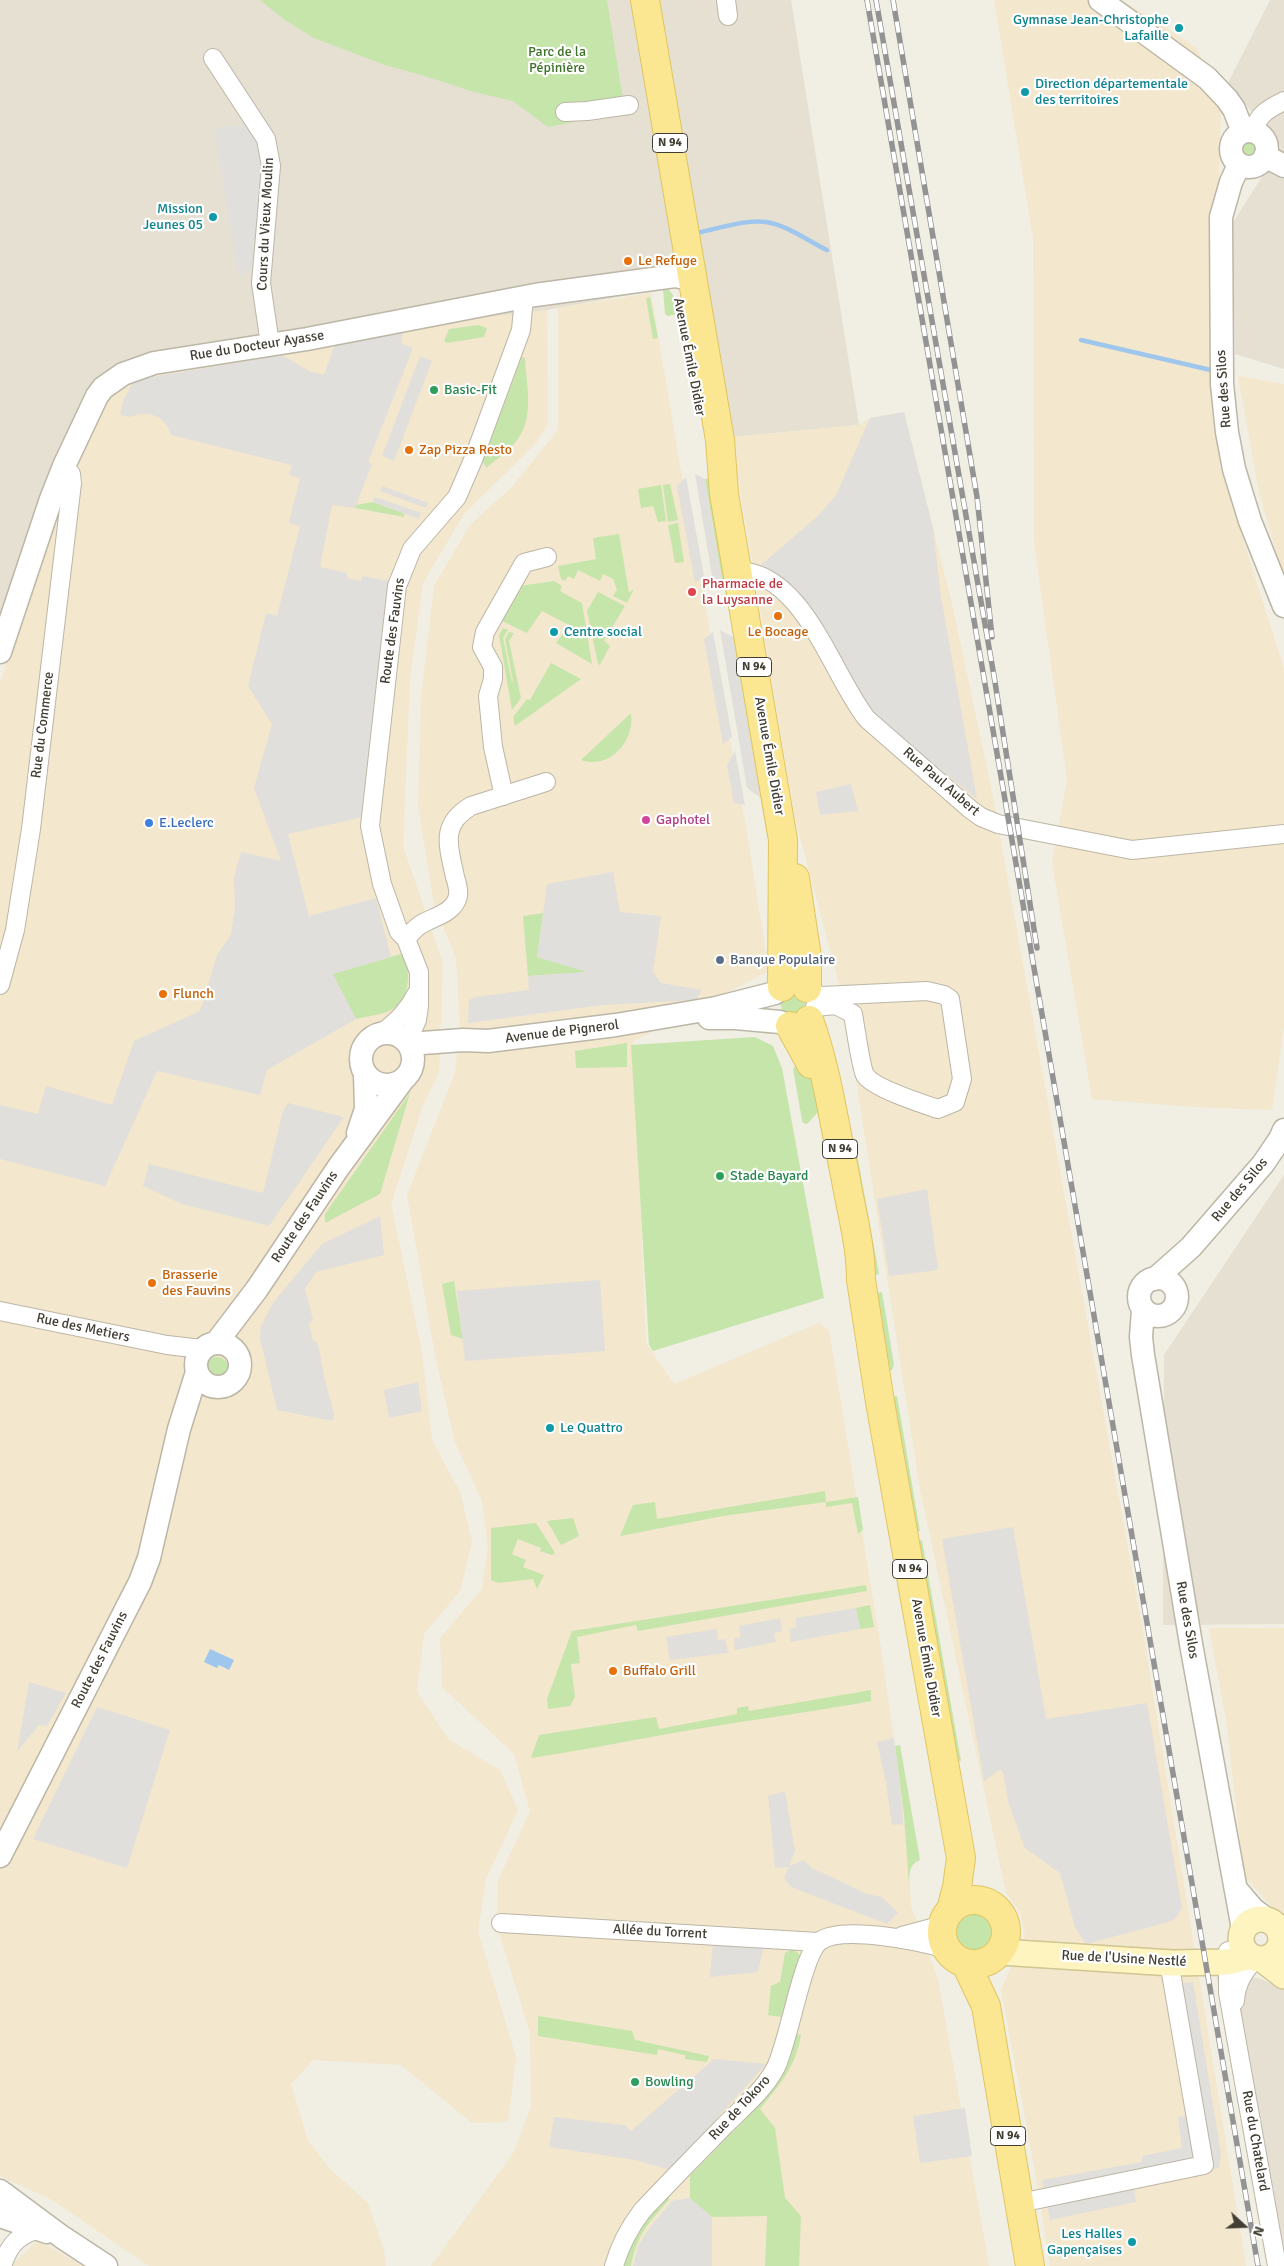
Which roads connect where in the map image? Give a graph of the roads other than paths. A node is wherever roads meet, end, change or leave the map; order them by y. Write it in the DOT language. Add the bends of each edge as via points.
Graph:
graph roads {
  1 [pos="630,0"];
  2 [pos="645,0"];
  3 [pos="1100,0"];
  4 [pos="213,58"];
  5 [pos="1284,101"];
  6 [pos="629,105"];
  7 [pos="565,112"];
  8 [pos="1248,132"];
  9 [pos="1275,161"];
  10 [pos="1240,165"];
  11 [pos="685,281"];
  12 [pos="532,296"];
  13 [pos="270,344"];
  14 [pos="64,466"];
  15 [pos="547,557"];
  16 [pos="738,571"];
  17 [pos="1284,606"];
  18 [pos="0,652"];
  19 [pos="546,782"];
  20 [pos="504,796"];
  21 [pos="1284,834"];
  22 [pos="406,939"];
  23 [pos="0,985"];
  24 [pos="420,986"];
  25 [pos="796,1004"];
  26 [pos="382,1033"];
  27 [pos="408,1058"];
  28 [pos="365,1074"];
  29 [pos="1284,1130"];
  30 [pos="354,1146"];
  31 [pos="1191,1247"];
  32 [pos="1155,1279"];
  33 [pos="1175,1289"];
  34 [pos="257,1290"];
  35 [pos="0,1311"];
  36 [pos="1152,1313"];
  37 [pos="203,1357"];
  38 [pos="239,1357"];
  39 [pos="220,1388"];
  40 [pos="174,1454"];
  41 [pos="0,1856"];
  42 [pos="961,1858"];
  43 [pos="987,1903"];
  44 [pos="501,1923"];
  45 [pos="951,1937"];
  46 [pos="894,1938"];
  47 [pos="818,1942"];
  48 [pos="1283,1942"];
  49 [pos="1000,1948"];
  50 [pos="1243,1949"];
  51 [pos="1172,1963"];
  52 [pos="1284,1976"];
  53 [pos="986,2006"];
  54 [pos="1234,2017"];
  55 [pos="0,2190"];
  56 [pos="1020,2203"];
  57 [pos="0,2216"];
  58 [pos="39,2229"];
  59 [pos="0,2237"];
  60 [pos="62,2237"];
  61 [pos="4,2263"];
  62 [pos="106,2266"];
  63 [pos="614,2266"];
  64 [pos="1030,2266"];
  65 [pos="1277,2266"];
  1 -- 11 [label="main road, N 94" via="667,204"];
  2 -- 11 [label="main road, N 94"];
  3 -- 8 [label="street" via="1207,78 1227,99"];
  4 -- 13 [label="street, Cours du Vieux Moulin" via="262,131 270,153 260,283"];
  5 -- 8 [label="street" via="1264,111"];
  6 -- 7 [label="street"];
  8 -- 9 [label="street" via="1263,138"];
  8 -- 10 [label="street" via="1234,139 1230,150"];
  9 -- 10 [label="street" via="1263,160 1254,166"];
  10 -- 17 [label="street, Rue des Silos" via="1231,182 1221,218 1222,372 1226,432 1250,521"];
  11 -- 12 [label="street, Rue du Docteur Ayasse"];
  11 -- 16 [label="main road, Avenue Émile Didier / N 94" via="720,440 724,494"];
  12 -- 13 [label="street, Rue du Docteur Ayasse"];
  12 -- 22 [label="street, Route des Fauvins" via="457,498 412,549 397,586 370,826 382,884 399,932"];
  13 -- 14 [label="street, Rue du Docteur Ayasse" via="154,363 123,374 97,396"];
  14 -- 18 [label="street, Rue du Docteur Ayasse"];
  14 -- 23 [label="street, Rue du Commerce" via="71,474 72,483 31,829 15,930"];
  15 -- 20 [label="street" via="524,563 485,632 482,646 492,668 493,679 488,696 493,747"];
  16 -- 21 [label="street, Rue Paul Aubert" via="747,571 768,580 800,608 855,704 867,719 988,821 1132,850"];
  16 -- 25 [label="main road, Avenue Émile Didier / N 94" via="783,840 797,884 804,925 808,957"];
  19 -- 20 [label="street"];
  20 -- 22 [label="street" via="462,811 449,829 447,840 458,895 455,903 441,915 419,926"];
  22 -- 24 [label="street, Route des Fauvins" via="419,972"];
  24 -- 26 [label="street" via="410,1007"];
  24 -- 27 [label="street, Route des Fauvins" via="417,1020"];
  25 -- 25 [label="street" via="836,1005 853,1014 865,1075 875,1082 907,1099 938,1109 955,1102 962,1079 950,999 944,995 927,992 822,996"];
  25 -- 27 [label="street, Avenue de Pignerol" via="716,1008 438,1048"];
  25 -- 42 [label="main road, Avenue Émile Didier / N 94" via="803,1048 822,1093 861,1280"];
  26 -- 27 [label="street" via="393,1033"];
  26 -- 28 [label="street, Route des Fauvins" via="369,1040 363,1049 360,1059"];
  27 -- 28 [label="street, Avenue de Pignerol" via="392,1085 372,1081"];
  27 -- 30 [label="street, Route des Fauvins"];
  28 -- 30 [label="street, Route des Fauvins" via="366,1109"];
  29 -- 31 [label="street, Rue des Silos" via="1263,1164"];
  30 -- 34 [label="street, Route des Fauvins"];
  31 -- 32 [label="street, Rue des Silos"];
  31 -- 33 [label="street, Rue des Silos"];
  32 -- 33 [label="street" via="1163,1279"];
  32 -- 36 [label="street" via="1145,1284 1139,1297"];
  33 -- 36 [label="street" via="1174,1306 1166,1314"];
  34 -- 37 [label="street, Route des Fauvins"];
  34 -- 38 [label="street, Route des Fauvins"];
  35 -- 37 [label="street, Rue des Metiers" via="167,1345"];
  36 -- 50 [label="street, Rue des Silos" via="1142,1355 1234,1886 1253,1909"];
  37 -- 38 [label="street" via="230,1346"];
  37 -- 39 [label="street" via="205,1384"];
  37 -- 40 [label="street, Route des Fauvins"];
  38 -- 39 [label="street" via="238,1375"];
  39 -- 40 [label="street, Route des Fauvins" via="190,1422"];
  40 -- 41 [label="street, Route des Fauvins" via="149,1558 140,1582"];
  42 -- 43 [label="main road, Avenue Émile Didier / N 94"];
  42 -- 45 [label="main road, Avenue Émile Didier / N 94"];
  43 -- 45 [label="main road" via="964,1902"];
  43 -- 49 [label="main road" via="1001,1916"];
  44 -- 47 [label="street, Allée du Torrent"];
  45 -- 46 [label="street"];
  45 -- 46 [label="street" via="923,1942"];
  45 -- 49 [label="main road" via="985,1963"];
  45 -- 53 [label="main road, N 94"];
  46 -- 47 [label="street" via="843,1934"];
  47 -- 63 [label="street, Rue de Tokoro" via="809,1957 782,2052 768,2082 642,2210 621,2244"];
  48 -- 50 [label="main road" via="1277,1926"];
  49 -- 51 [label="main road, Rue de l'Usine Nestlé" via="1037,1955"];
  49 -- 53 [label="main road, N 94" via="989,1969"];
  50 -- 51 [label="main road, Rue de l'Usine Nestlé"];
  50 -- 52 [label="main road"];
  50 -- 54 [label="street, Rue du Chatelard"];
  50 -- 54 [label="street, Rue du Chatelard" via="1228,1993"];
  51 -- 56 [label="street" via="1171,1973 1204,2165"];
  53 -- 56 [label="main road, N 94"];
  54 -- 65 [label="street, Rue du Chatelard"];
  55 -- 60 [label="street"];
  56 -- 64 [label="main road, N 94"];
  57 -- 58 [label="street"];
  58 -- 60 [label="street"];
  58 -- 61 [label="street" via="12,2243"];
  59 -- 61 [label="street"];
  60 -- 62 [label="street"];
}
